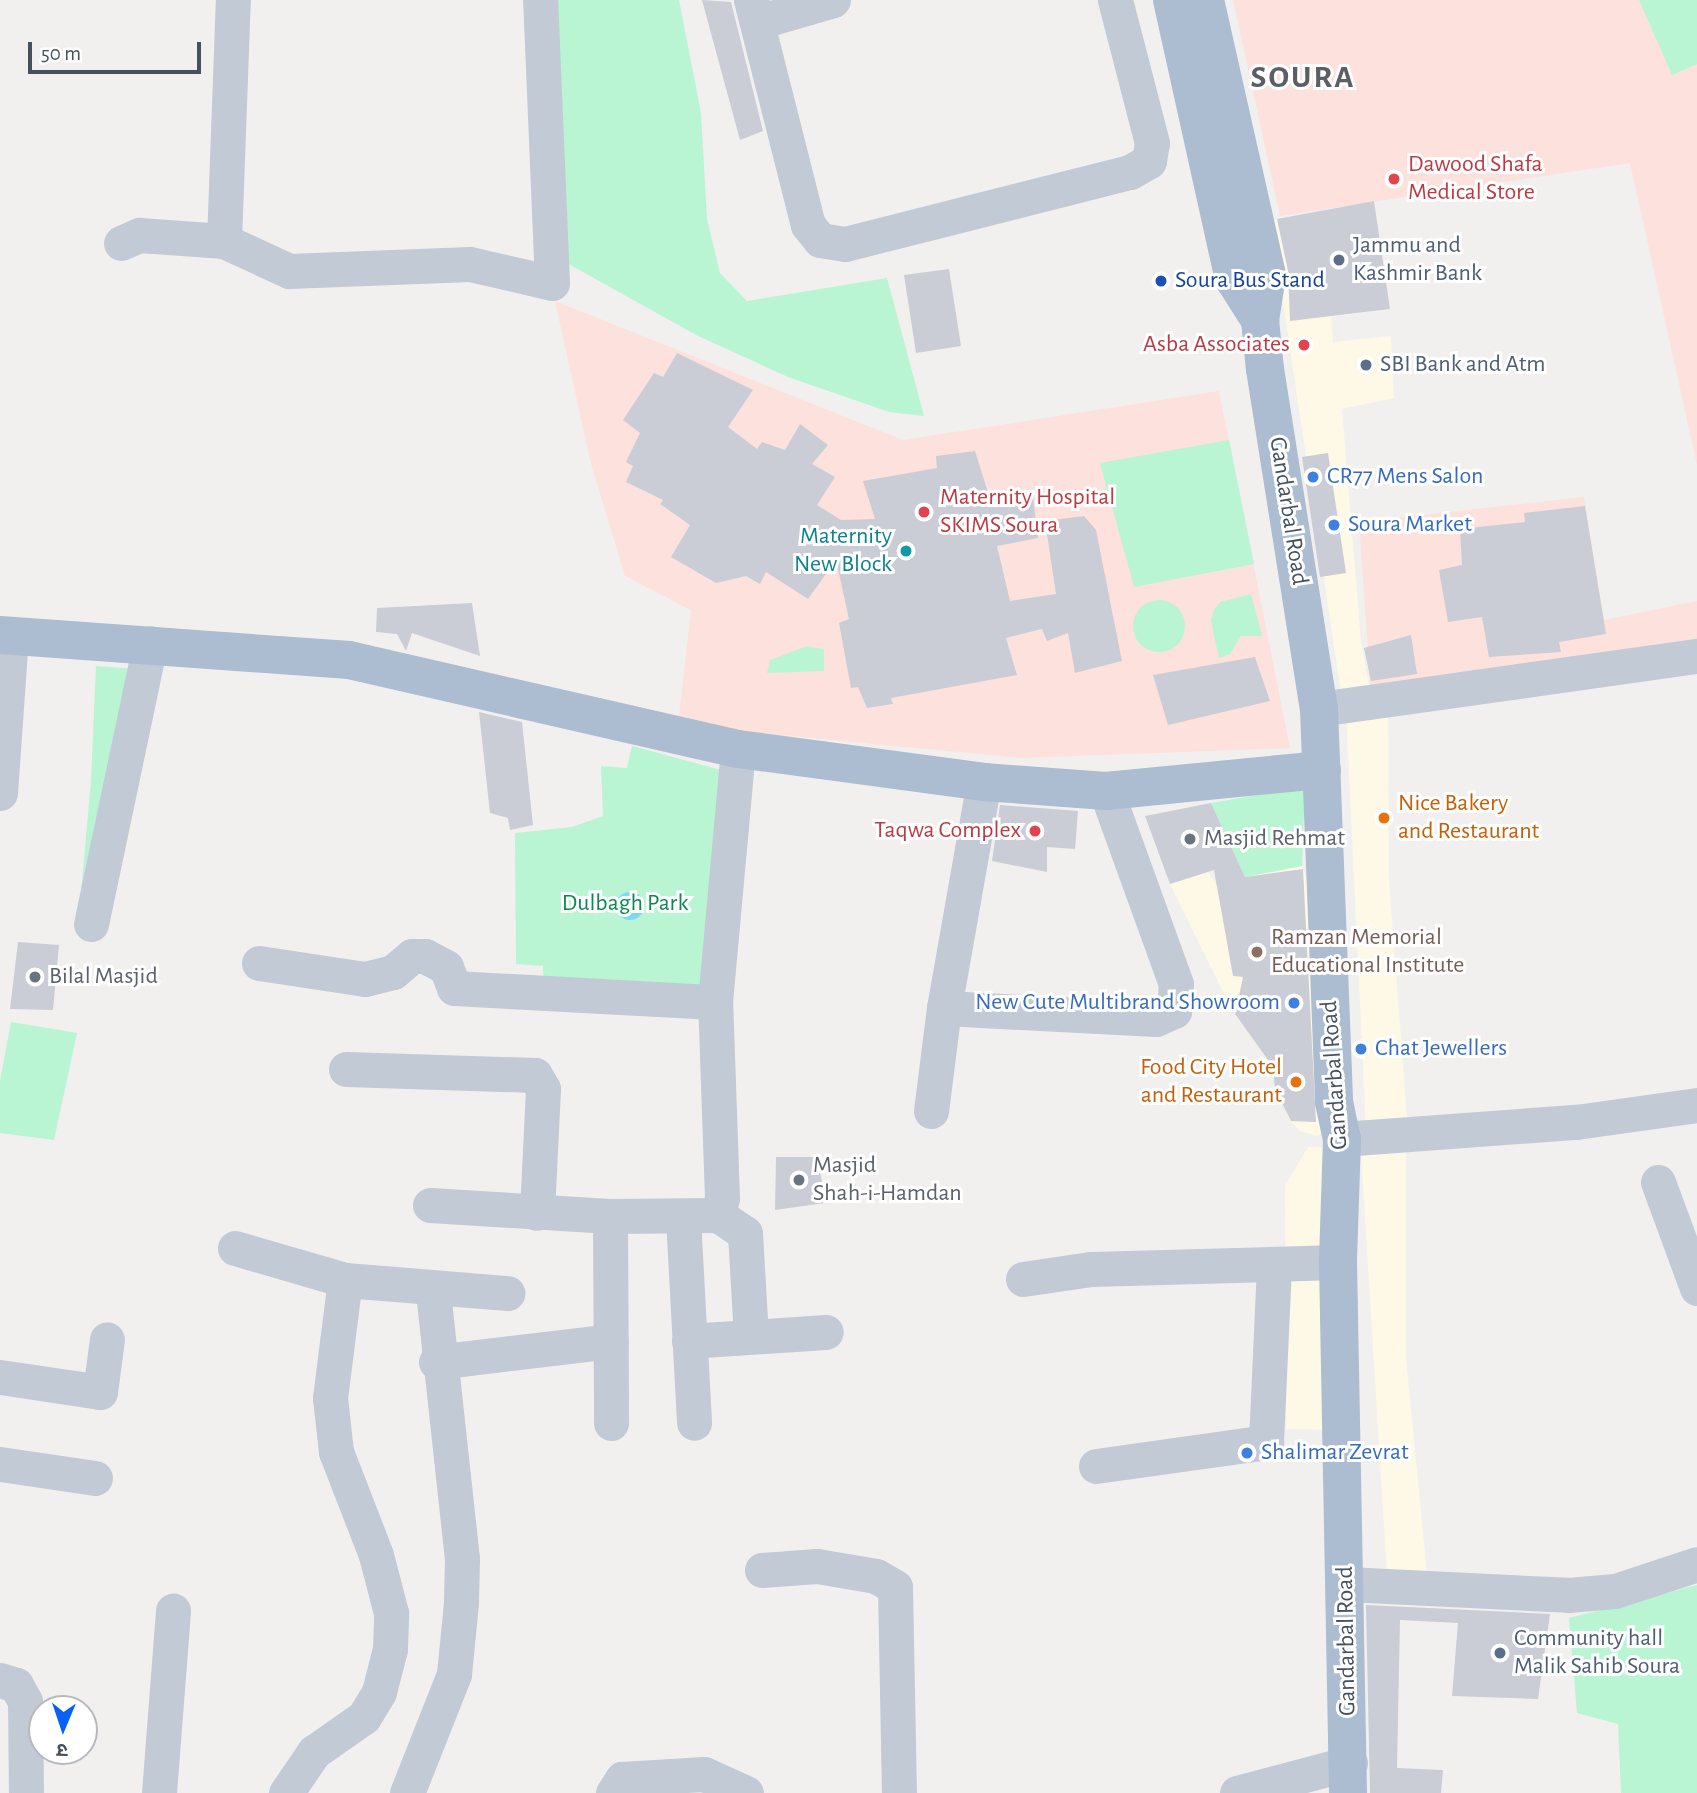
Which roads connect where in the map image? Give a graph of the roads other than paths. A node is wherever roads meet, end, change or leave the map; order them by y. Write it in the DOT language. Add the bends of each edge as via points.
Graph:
graph roads {
  1 [pos="233,0"];
  2 [pos="540,0"];
  3 [pos="833,0"];
  4 [pos="1115,0"];
  5 [pos="1172,0"];
  6 [pos="1205,0"];
  7 [pos="754,11"];
  8 [pos="224,241"];
  9 [pos="121,243"];
  10 [pos="1260,320"];
  11 [pos="6,635"];
  12 [pos="150,643"];
  13 [pos="1697,656"];
  14 [pos="1319,709"];
  15 [pos="738,749"];
  16 [pos="1322,770"];
  17 [pos="984,782"];
  18 [pos="0,785"];
  19 [pos="1106,791"];
  20 [pos="0,793"];
  21 [pos="91,924"];
  22 [pos="259,963"];
  23 [pos="715,1002"];
  24 [pos="944,1009"];
  25 [pos="346,1069"];
  26 [pos="1697,1105"];
  27 [pos="931,1111"];
  28 [pos="1342,1139"];
  29 [pos="1658,1182"];
  30 [pos="430,1205"];
  31 [pos="537,1213"];
  32 [pos="718,1215"];
  33 [pos="610,1216"];
  34 [pos="683,1218"];
  35 [pos="235,1248"];
  36 [pos="1338,1262"];
  37 [pos="1274,1264"];
  38 [pos="1023,1279"];
  39 [pos="345,1280"];
  40 [pos="1697,1288"];
  41 [pos="433,1291"];
  42 [pos="507,1293"];
  43 [pos="826,1332"];
  44 [pos="751,1336"];
  45 [pos="107,1339"];
  46 [pos="611,1341"];
  47 [pos="689,1341"];
  48 [pos="436,1362"];
  49 [pos="0,1377"];
  50 [pos="611,1423"];
  51 [pos="694,1423"];
  52 [pos="0,1464"];
  53 [pos="1096,1466"];
  54 [pos="95,1478"];
  55 [pos="1697,1564"];
  56 [pos="762,1570"];
  57 [pos="1346,1584"];
  58 [pos="173,1611"];
  59 [pos="0,1680"];
  60 [pos="1349,1778"];
  61 [pos="26,1793"];
  62 [pos="159,1793"];
  63 [pos="286,1793"];
  64 [pos="407,1793"];
  65 [pos="613,1793"];
  66 [pos="746,1793"];
  67 [pos="899,1793"];
  68 [pos="1237,1793"];
  1 -- 8 [label="street"];
  2 -- 8 [label="street" via="552,283 470,264 289,271"];
  3 -- 7 [label="street"];
  4 -- 7 [label="street" via="1152,143 1149,161 1130,172 845,244 820,240 808,225"];
  5 -- 10 [label="main road, Gandarbal Road" via="1234,279"];
  6 -- 10 [label="main road, Gandarbal Road" via="1267,275"];
  8 -- 9 [label="street" via="139,235"];
  10 -- 14 [label="main road, Gandarbal Road"];
  11 -- 12 [label="main road"];
  11 -- 18 [label="street"];
  12 -- 15 [label="main road" via="349,660"];
  12 -- 21 [label="street"];
  13 -- 14 [label="street"];
  14 -- 16 [label="main road, Gandarbal Road"];
  15 -- 17 [label="main road"];
  15 -- 23 [label="street"];
  16 -- 19 [label="main road"];
  16 -- 28 [label="main road, Gandarbal Road" via="1334,1102"];
  17 -- 19 [label="main road"];
  17 -- 24 [label="street"];
  18 -- 20 [label="street"];
  19 -- 24 [label="street" via="1176,984 1174,1011 1156,1019"];
  22 -- 23 [label="street" via="365,979 393,972 412,956 425,956 438,960 454,988"];
  23 -- 32 [label="street" via="722,1198"];
  24 -- 27 [label="street"];
  25 -- 31 [label="street" via="535,1075 543,1089"];
  26 -- 28 [label="street" via="1576,1122"];
  28 -- 36 [label="main road, Gandarbal Road"];
  29 -- 40 [label="street"];
  30 -- 31 [label="street"];
  31 -- 33 [label="street"];
  32 -- 34 [label="street"];
  32 -- 44 [label="street" via="745,1233"];
  33 -- 34 [label="street"];
  33 -- 46 [label="street"];
  34 -- 47 [label="street"];
  35 -- 39 [label="street"];
  36 -- 37 [label="street"];
  36 -- 57 [label="main road, Gandarbal Road"];
  37 -- 38 [label="street" via="1090,1269"];
  37 -- 53 [label="street" via="1266,1442"];
  39 -- 41 [label="street"];
  39 -- 63 [label="street" via="330,1398 336,1452 376,1555 391,1613 390,1648 379,1692 364,1717 314,1752"];
  41 -- 42 [label="street"];
  41 -- 48 [label="street"];
  43 -- 44 [label="street"];
  44 -- 47 [label="street"];
  45 -- 49 [label="street" via="100,1392"];
  46 -- 48 [label="street"];
  46 -- 50 [label="street"];
  47 -- 51 [label="street"];
  48 -- 64 [label="street" via="462,1559 461,1602 454,1674"];
  52 -- 54 [label="street"];
  55 -- 57 [label="street" via="1615,1591 1567,1595"];
  56 -- 67 [label="street" via="817,1566 876,1576 895,1587"];
  57 -- 60 [label="main road, Gandarbal Road"];
  58 -- 62 [label="street"];
  59 -- 61 [label="street" via="16,1685 25,1701"];
  60 -- 68 [label="street"];
  65 -- 66 [label="street" via="622,1779 704,1774"];
}
